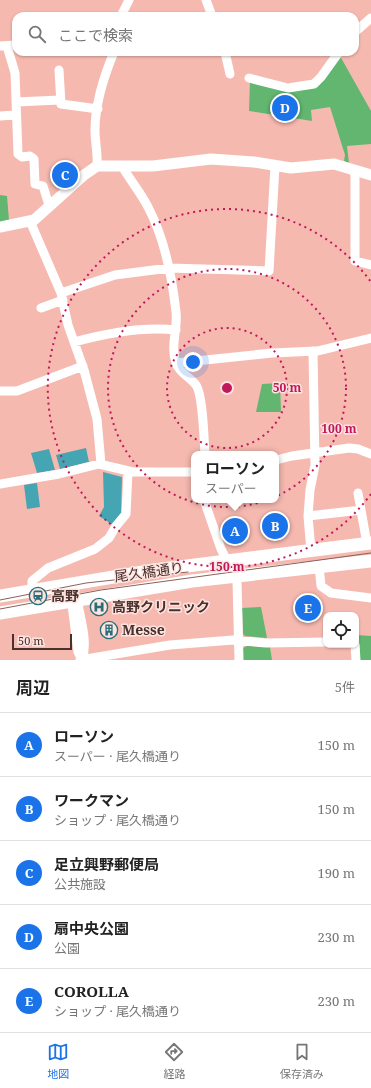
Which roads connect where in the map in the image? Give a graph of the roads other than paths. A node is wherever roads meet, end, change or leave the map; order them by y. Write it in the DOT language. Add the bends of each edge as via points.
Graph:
graph roads {
  1 [pos="129,0"];
  2 [pos="206,0"];
  3 [pos="122,12"];
  4 [pos="210,12"];
  5 [pos="371,18"];
  6 [pos="359,28"];
  7 [pos="8,46"];
  8 [pos="112,56"];
  9 [pos="226,56"];
  10 [pos="336,56"];
  11 [pos="59,70"];
  12 [pos="230,74"];
  13 [pos="249,78"];
  14 [pos="60,100"];
  15 [pos="16,102"];
  16 [pos="98,109"];
  17 [pos="16,115"];
  18 [pos="0,116"];
  19 [pos="97,166"];
  20 [pos="122,166"];
  21 [pos="275,166"];
  22 [pos="355,170"];
  23 [pos="371,175"];
  24 [pos="49,205"];
  25 [pos="30,221"];
  26 [pos="0,227"];
  27 [pos="371,265"];
  28 [pos="169,268"];
  29 [pos="62,296"];
  30 [pos="41,308"];
  31 [pos="176,330"];
  32 [pos="371,338"];
  33 [pos="74,342"];
  34 [pos="312,351"];
  35 [pos="176,363"];
  36 [pos="83,366"];
  37 [pos="0,391"];
  38 [pos="205,451"];
  39 [pos="314,453"];
  40 [pos="371,454"];
  41 [pos="279,459"];
  42 [pos="101,464"];
  43 [pos="128,472"];
  44 [pos="191,472"];
  45 [pos="0,484"];
  46 [pos="358,493"];
  47 [pos="205,503"];
  48 [pos="361,510"];
  49 [pos="308,516"];
  50 [pos="369,544"];
  51 [pos="311,551"];
  52 [pos="371,561"];
  53 [pos="226,562"];
  54 [pos="318,566"];
  55 [pos="235,576"];
  56 [pos="32,590"];
  57 [pos="0,596"];
  58 [pos="371,598"];
  59 [pos="74,600"];
  60 [pos="0,613"];
  61 [pos="238,640"];
  62 [pos="323,642"];
  63 [pos="356,648"];
  64 [pos="97,658"];
  65 [pos="81,660"];
  66 [pos="239,660"];
  67 [pos="356,660"];
  1 -- 3 [label="street"];
  2 -- 4 [label="street"];
  5 -- 6 [label="street"];
  7 -- 15 [label="street" via="15,74"];
  8 -- 16 [label="street"];
  9 -- 12 [label="street"];
  10 -- 13 [label="street" via="314,84 288,88"];
  11 -- 14 [label="street"];
  14 -- 15 [label="street"];
  14 -- 16 [label="street" via="61,104"];
  15 -- 17 [label="street"];
  16 -- 19 [label="street" via="95,129"];
  17 -- 18 [label="street"];
  17 -- 24 [label="street" via="18,154 34,159 35,184 43,186"];
  19 -- 20 [label="street"];
  19 -- 24 [label="street"];
  20 -- 21 [label="street" via="153,166 211,159"];
  20 -- 28 [label="street" via="148,206 163,241"];
  21 -- 22 [label="street" via="291,168 334,164"];
  21 -- 28 [label="street" via="269,271"];
  22 -- 23 [label="street"];
  22 -- 27 [label="street" via="355,261"];
  24 -- 25 [label="street"];
  25 -- 26 [label="street"];
  25 -- 29 [label="street"];
  28 -- 29 [label="street" via="115,275"];
  28 -- 31 [label="street"];
  29 -- 30 [label="street"];
  29 -- 33 [label="street"];
  31 -- 33 [label="street" via="158,328 108,334"];
  31 -- 35 [label="street" via="173,346"];
  32 -- 34 [label="street"];
  33 -- 36 [label="street"];
  34 -- 35 [label="street"];
  34 -- 39 [label="street"];
  35 -- 38 [label="street" via="179,370 197,386 200,395"];
  36 -- 37 [label="street" via="16,391"];
  36 -- 42 [label="street" via="97,419"];
  39 -- 40 [label="street" via="349,448"];
  39 -- 41 [label="street"];
  39 -- 49 [label="street" via="315,465"];
  42 -- 43 [label="street"];
  42 -- 45 [label="street"];
  43 -- 44 [label="street"];
  43 -- 56 [label="street" via="126,514 110,538 94,549 48,568 32,581"];
  46 -- 48 [label="street"];
  47 -- 53 [label="street"];
  48 -- 49 [label="street"];
  48 -- 50 [label="street"];
  49 -- 51 [label="street"];
  50 -- 51 [label="main road, 尾久橋通り"];
  51 -- 53 [label="main road, 尾久橋通り"];
  52 -- 54 [label="main road, 尾久橋通り"];
  53 -- 55 [label="street"];
  53 -- 56 [label="main road, 尾久橋通り" via="142,572"];
  54 -- 55 [label="main road, 尾久橋通り"];
  54 -- 58 [label="street" via="321,586 331,593"];
  55 -- 59 [label="main road, 尾久橋通り"];
  55 -- 61 [label="street"];
  56 -- 57 [label="main road, 尾久橋通り"];
  59 -- 60 [label="main road, 尾久橋通り"];
  59 -- 65 [label="street" via="72,605"];
  61 -- 62 [label="street" via="266,643"];
  61 -- 64 [label="street" via="170,645"];
  61 -- 66 [label="street"];
  63 -- 67 [label="street"];
  64 -- 65 [label="street"];
}
